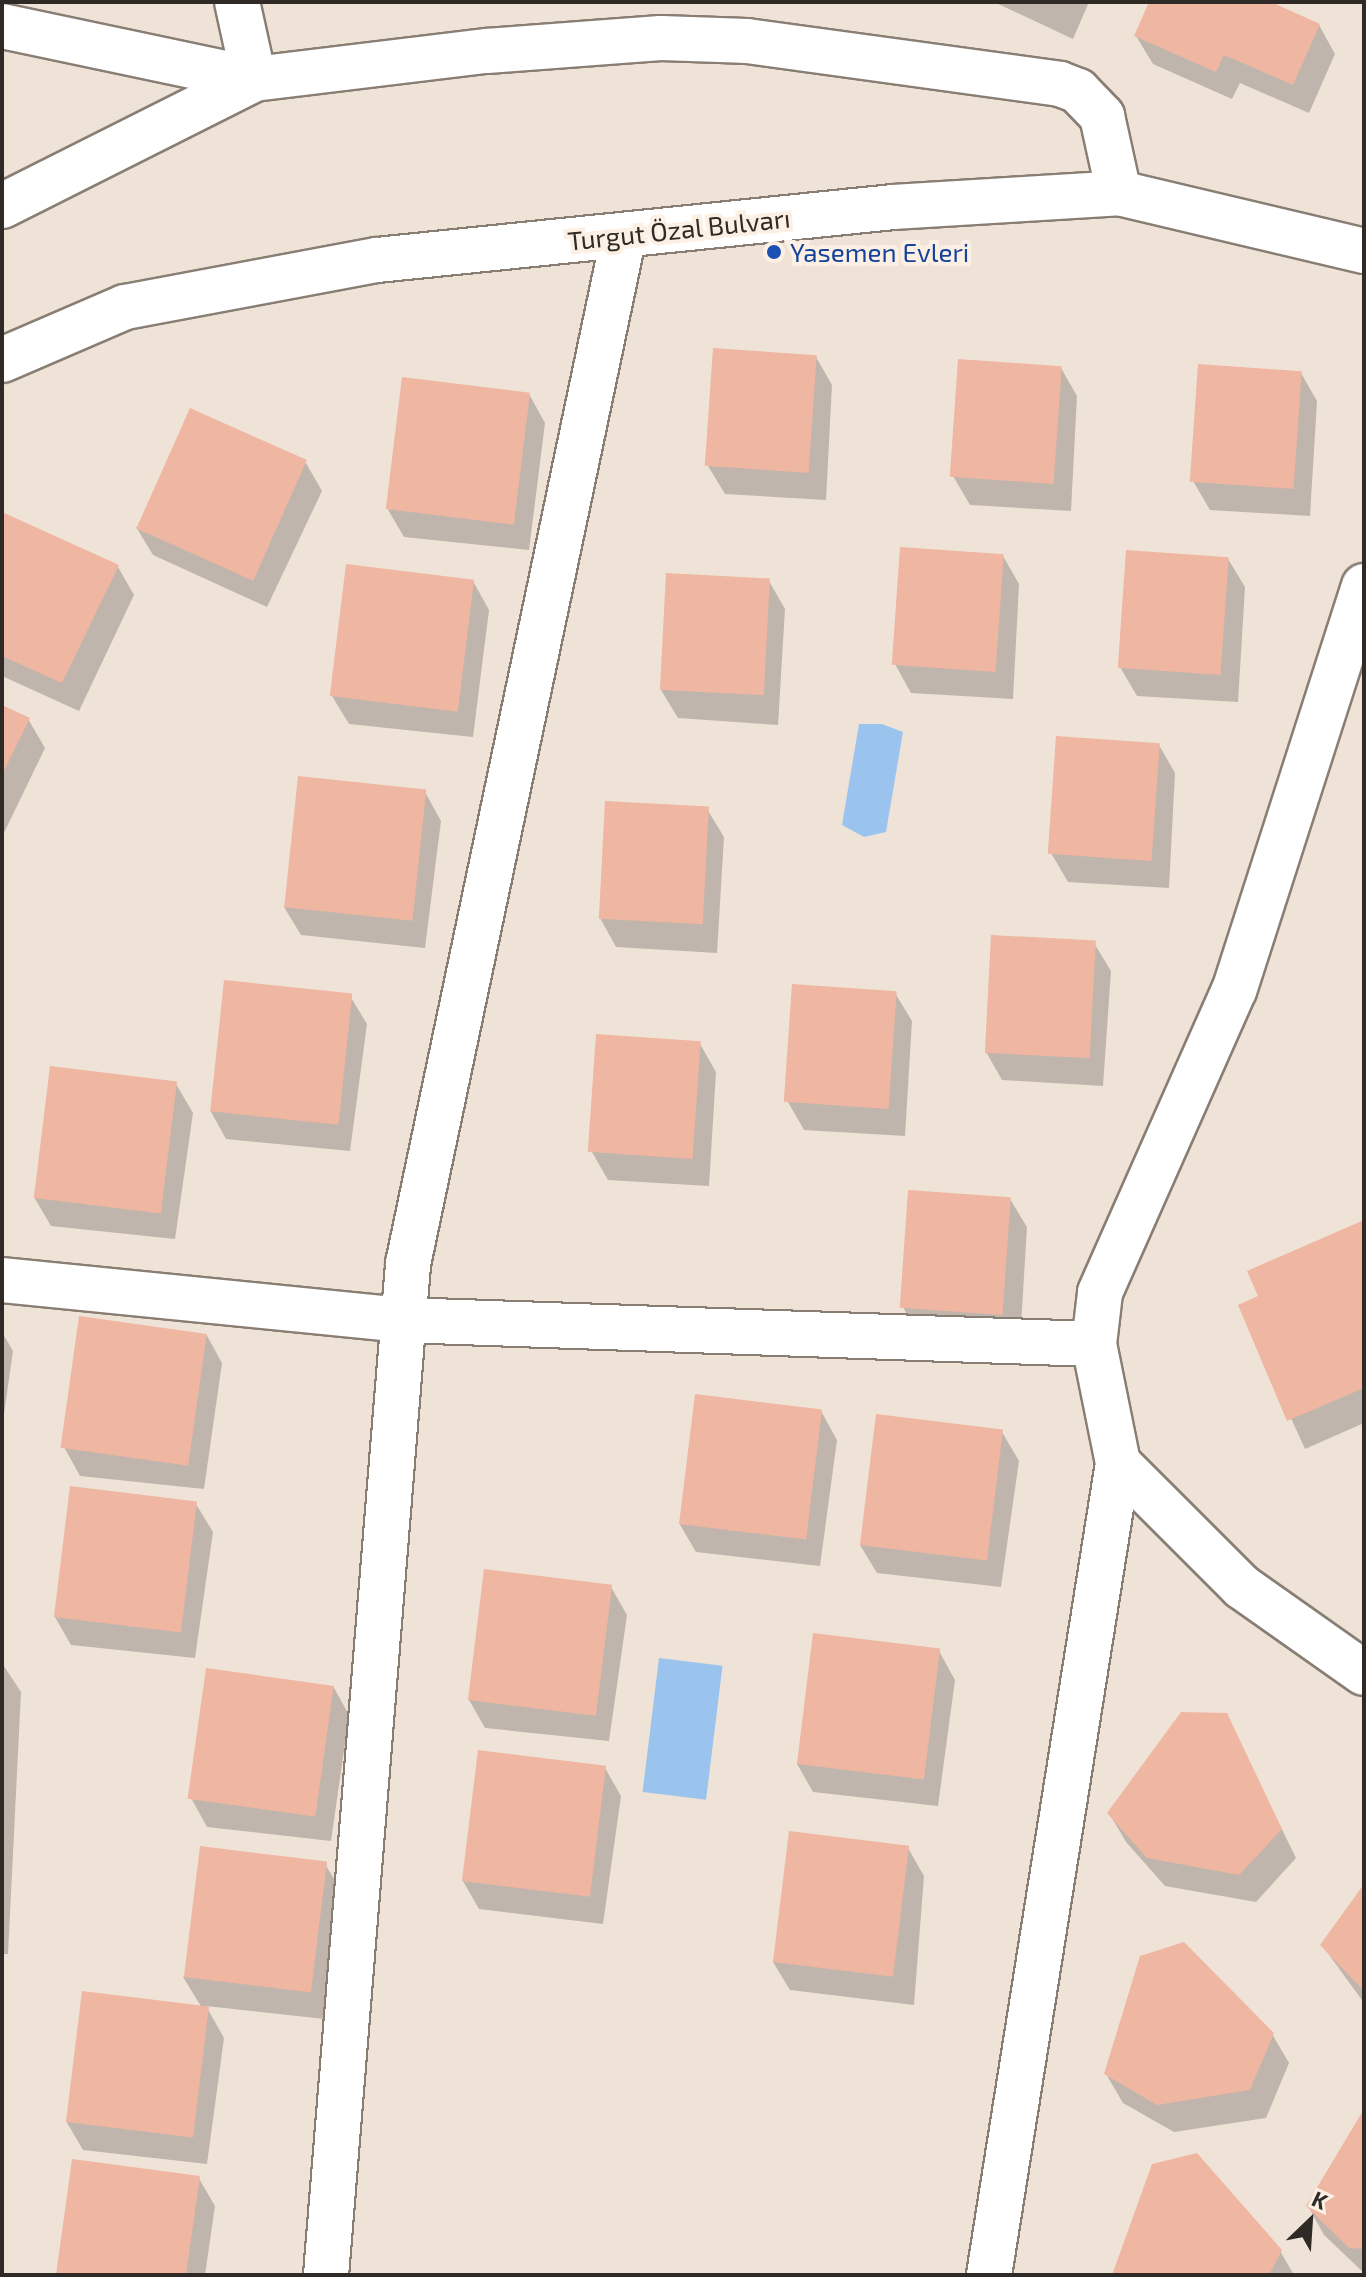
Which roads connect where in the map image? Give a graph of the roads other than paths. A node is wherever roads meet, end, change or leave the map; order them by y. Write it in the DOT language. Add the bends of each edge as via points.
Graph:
graph roads {
  1 [pos="237,2"];
  2 [pos="2,26"];
  3 [pos="254,79"];
  4 [pos="1119,193"];
  5 [pos="2,206"];
  6 [pos="624,235"];
  7 [pos="1364,251"];
  8 [pos="2,360"];
  9 [pos="1364,586"];
  10 [pos="2,1280"];
  11 [pos="402,1320"];
  12 [pos="1094,1344"];
  13 [pos="1118,1463"];
  14 [pos="1364,1673"];
  15 [pos="326,2275"];
  16 [pos="989,2275"];
  1 -- 3 [label="street"];
  2 -- 3 [label="street"];
  3 -- 4 [label="street" via="487,51 661,38 747,41 1039,78 1078,91 1102,116"];
  3 -- 5 [label="street"];
  4 -- 6 [label="street, Turgut Özal Bulvarı" via="893,207"];
  4 -- 7 [label="street, Turgut Özal Bulvarı"];
  6 -- 8 [label="street, Turgut Özal Bulvarı" via="377,260 125,307"];
  6 -- 11 [label="street" via="408,1264"];
  9 -- 12 [label="street" via="1234,990 1100,1293"];
  10 -- 11 [label="street"];
  11 -- 12 [label="street"];
  11 -- 15 [label="street"];
  12 -- 13 [label="street"];
  13 -- 14 [label="street" via="1242,1587"];
  13 -- 16 [label="street"];
}
